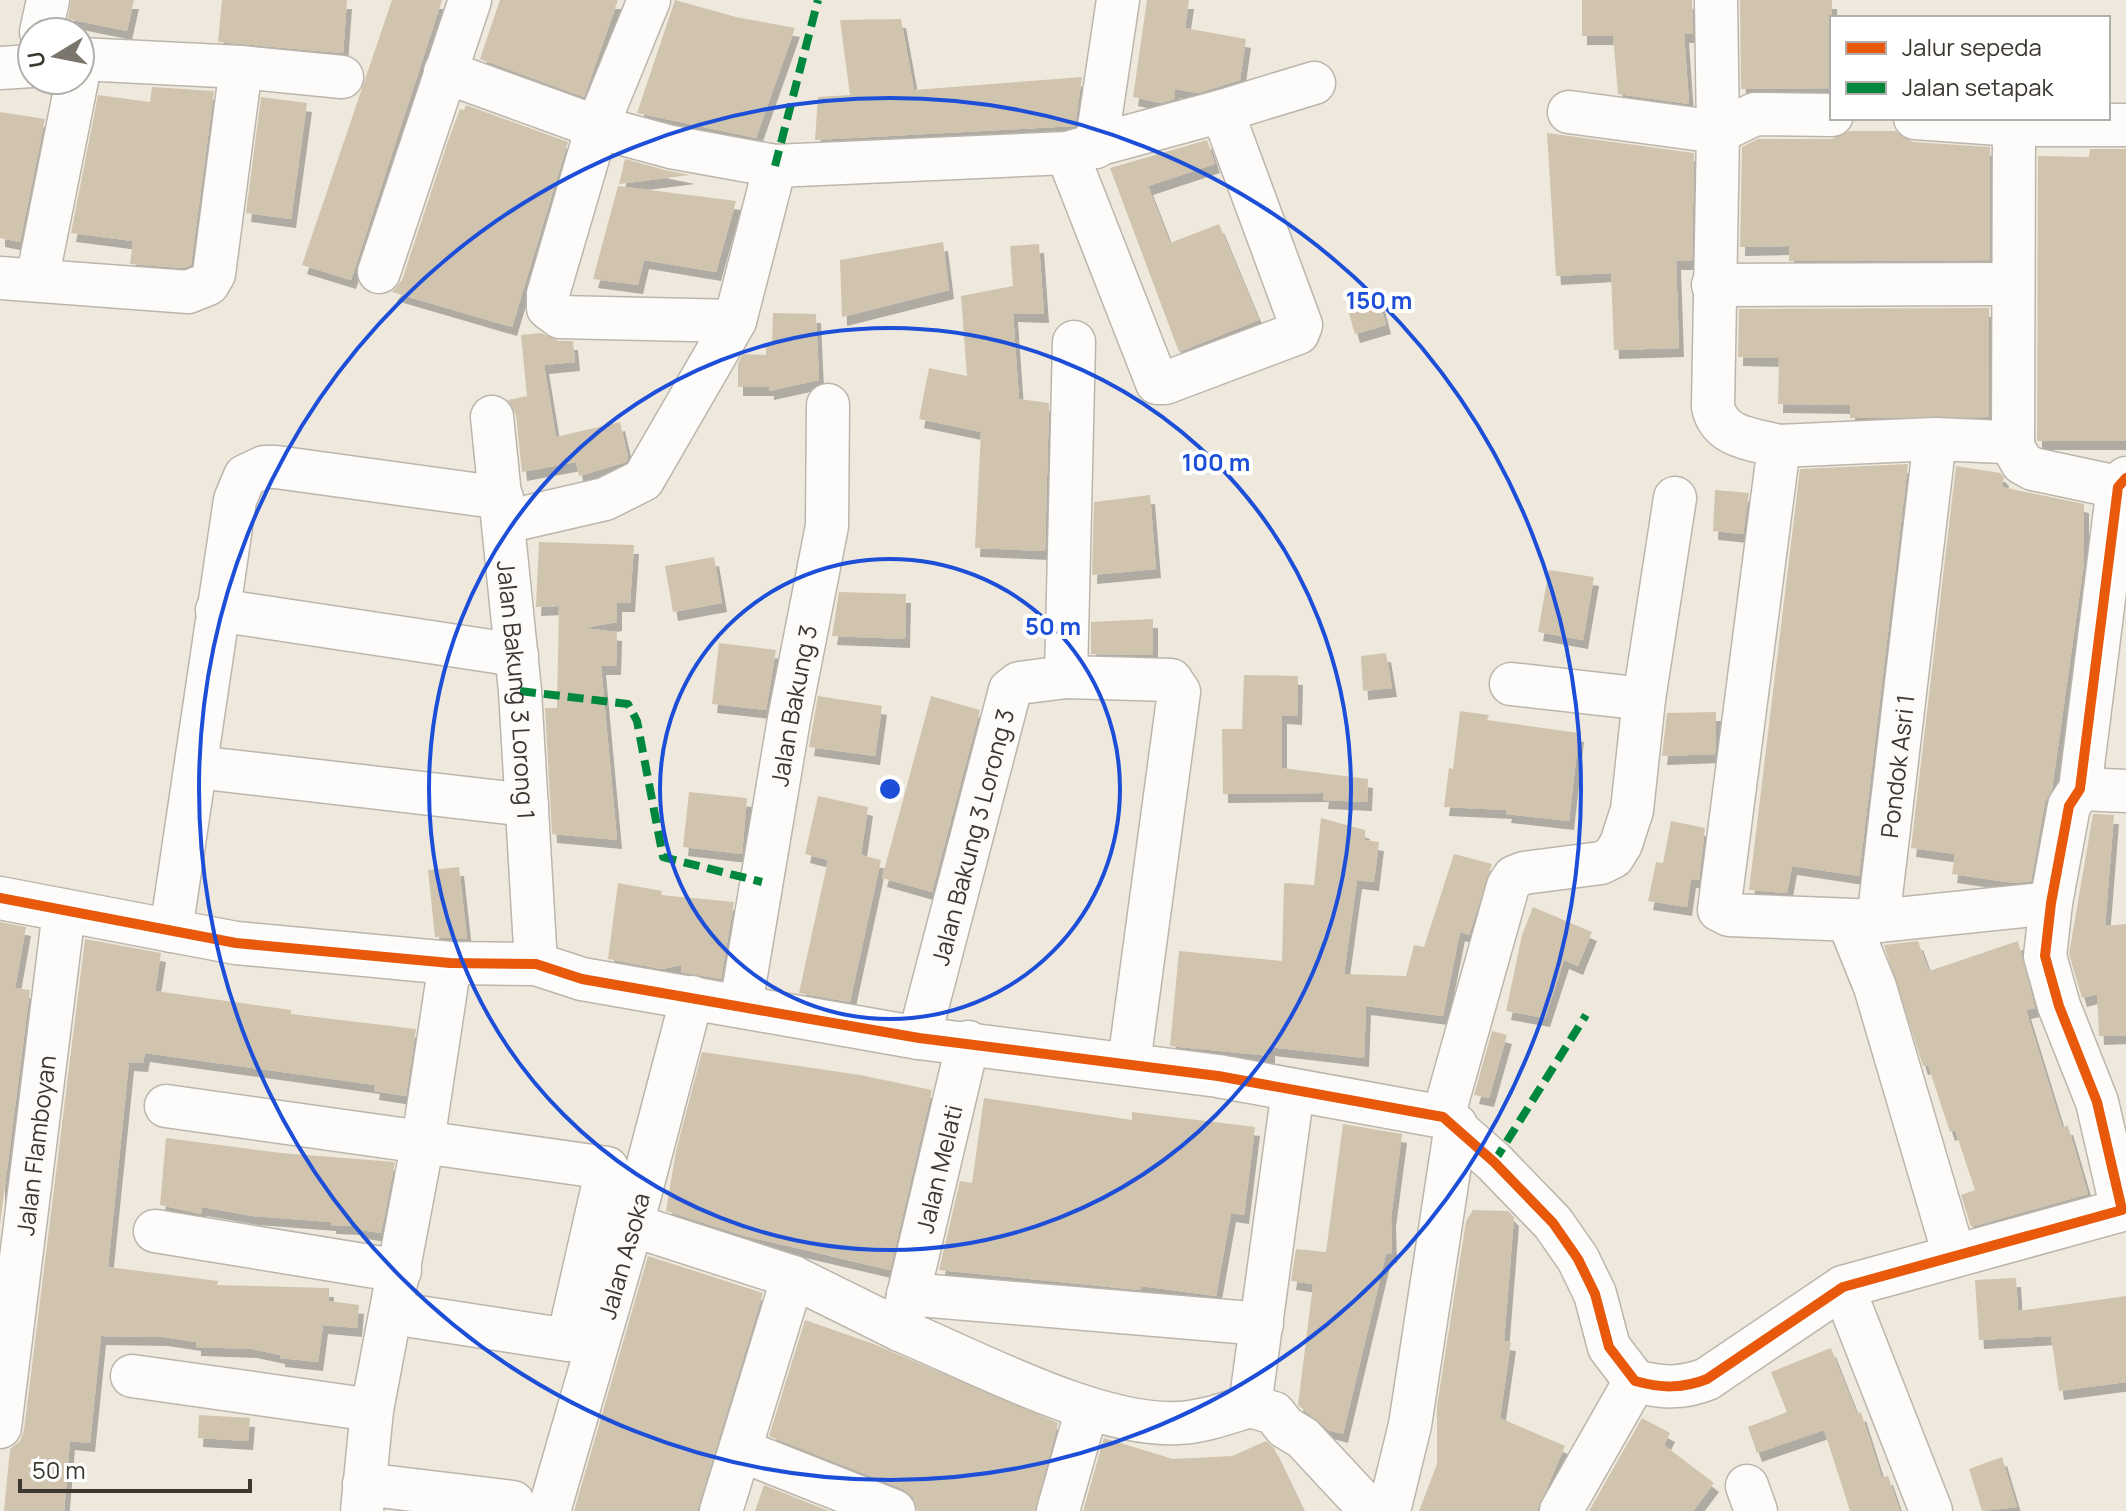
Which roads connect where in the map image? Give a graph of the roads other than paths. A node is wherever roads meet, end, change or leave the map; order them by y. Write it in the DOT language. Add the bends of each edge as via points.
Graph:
graph roads {
  1 [pos="470,0"];
  2 [pos="649,0"];
  3 [pos="1118,0"];
  4 [pos="1716,0"];
  5 [pos="96,61"];
  6 [pos="241,67"];
  7 [pos="445,72"];
  8 [pos="342,77"];
  9 [pos="1314,83"];
  10 [pos="72,96"];
  11 [pos="1222,111"];
  12 [pos="1569,112"];
  13 [pos="1830,115"];
  14 [pos="1943,120"];
  15 [pos="2014,125"];
  16 [pos="2126,125"];
  17 [pos="597,127"];
  18 [pos="1718,132"];
  19 [pos="1082,150"];
  20 [pos="775,166"];
  21 [pos="379,272"];
  22 [pos="18,279"];
  23 [pos="2012,284"];
  24 [pos="1713,285"];
  25 [pos="735,321"];
  26 [pos="1074,342"];
  27 [pos="828,405"];
  28 [pos="492,417"];
  29 [pos="1935,439"];
  30 [pos="1779,446"];
  31 [pos="2013,447"];
  32 [pos="2122,483"];
  33 [pos="1675,498"];
  34 [pos="503,510"];
  35 [pos="217,610"];
  36 [pos="517,655"];
  37 [pos="1066,677"];
  38 [pos="1511,684"];
  39 [pos="1644,699"];
  40 [pos="196,767"];
  41 [pos="2080,789"];
  42 [pos="2126,791"];
  43 [pos="527,805"];
  44 [pos="0,898"];
  45 [pos="2051,903"];
  46 [pos="64,911"];
  47 [pos="1863,921"];
  48 [pos="171,931"];
  49 [pos="450,963"];
  50 [pos="536,964"];
  51 [pos="692,997"];
  52 [pos="741,1005"];
  53 [pos="919,1038"];
  54 [pos="968,1042"];
  55 [pos="1129,1063"];
  56 [pos="1293,1090"];
  57 [pos="2112,1101"];
  58 [pos="166,1106"];
  59 [pos="1450,1121"];
  60 [pos="423,1141"];
  61 [pos="2124,1214"];
  62 [pos="632,1225"];
  63 [pos="155,1231"];
  64 [pos="1954,1255"];
  65 [pos="400,1271"];
  66 [pos="793,1277"];
  67 [pos="1843,1287"];
  68 [pos="904,1312"];
  69 [pos="392,1313"];
  70 [pos="1262,1324"];
  71 [pos="132,1376"];
  72 [pos="1635,1381"];
  73 [pos="1250,1406"];
  74 [pos="1087,1409"];
  75 [pos="372,1410"];
  76 [pos="0,1427"];
  77 [pos="740,1450"];
  78 [pos="363,1497"];
  79 [pos="531,1506"];
  80 [pos="721,1511"];
  81 [pos="894,1511"];
  82 [pos="1058,1511"];
  83 [pos="1371,1511"];
  84 [pos="1389,1511"];
  85 [pos="1561,1511"];
  86 [pos="1931,1511"];
  1 -- 7 [label="street"];
  2 -- 17 [label="street"];
  3 -- 19 [label="street"];
  4 -- 18 [label="street"];
  5 -- 6 [label="street"];
  6 -- 8 [label="street"];
  6 -- 22 [label="street" via="214,274 208,284 188,292"];
  7 -- 17 [label="street"];
  7 -- 21 [label="street"];
  9 -- 11 [label="street"];
  10 -- 22 [label="street"];
  11 -- 19 [label="street"];
  11 -- 19 [label="street" via="1301,325 1290,339 1165,383 1152,377"];
  12 -- 18 [label="street"];
  13 -- 18 [label="street" via="1755,114"];
  14 -- 15 [label="street"];
  15 -- 16 [label="street"];
  15 -- 23 [label="street"];
  17 -- 20 [label="street"];
  17 -- 25 [label="street" via="546,301 552,314"];
  18 -- 24 [label="street"];
  19 -- 20 [label="street"];
  20 -- 25 [label="street"];
  23 -- 24 [label="street"];
  23 -- 31 [label="street"];
  24 -- 30 [label="street" via="1716,422 1725,431"];
  25 -- 34 [label="street" via="643,480 605,499"];
  26 -- 37 [label="street"];
  27 -- 52 [label="street, Jalan Bakung 3" via="827,526"];
  28 -- 34 [label="street, Jalan Bakung 3 Lorong 1"];
  29 -- 30 [label="street"];
  29 -- 31 [label="street" via="2004,442"];
  29 -- 47 [label="street, Pondok Asri 1"];
  30 -- 47 [label="street" via="1719,910 1729,915"];
  31 -- 32 [label="street" via="2022,463 2033,469"];
  32 -- 41 [label="street"];
  33 -- 39 [label="street"];
  34 -- 35 [label="street" via="264,467 245,476 238,487"];
  34 -- 36 [label="street, Jalan Bakung 3 Lorong 1"];
  35 -- 36 [label="street"];
  35 -- 40 [label="street"];
  36 -- 43 [label="street, Jalan Bakung 3 Lorong 1"];
  37 -- 53 [label="street, Jalan Bakung 3 Lorong 3" via="1019,683 1010,690"];
  37 -- 55 [label="street" via="1171,680 1179,692"];
  38 -- 39 [label="street"];
  39 -- 59 [label="street" via="1632,810 1613,857 1524,873 1508,886"];
  40 -- 43 [label="street"];
  40 -- 48 [label="street"];
  41 -- 42 [label="street"];
  41 -- 45 [label="street" via="2069,806"];
  43 -- 50 [label="street, Jalan Bakung 3 Lorong 1"];
  44 -- 46 [label="street"];
  45 -- 47 [label="street"];
  45 -- 57 [label="street" via="2045,956 2050,977"];
  46 -- 48 [label="street"];
  46 -- 76 [label="street, Jalan Flamboyan"];
  47 -- 64 [label="street" via="1875,987"];
  48 -- 49 [label="street" via="236,943"];
  49 -- 50 [label="street"];
  49 -- 60 [label="street"];
  50 -- 51 [label="street" via="582,979"];
  51 -- 52 [label="street"];
  51 -- 62 [label="street, Jalan Asoka"];
  52 -- 53 [label="street"];
  53 -- 54 [label="street"];
  54 -- 55 [label="street"];
  54 -- 68 [label="street, Jalan Melati"];
  55 -- 56 [label="street"];
  56 -- 59 [label="street"];
  56 -- 70 [label="street"];
  57 -- 61 [label="street"];
  58 -- 60 [label="street"];
  59 -- 72 [label="street" via="1553,1223 1595,1294 1609,1347"];
  59 -- 84 [label="street" via="1410,1425"];
  60 -- 65 [label="street"];
  60 -- 69 [label="street" via="607,1168 568,1340"];
  61 -- 64 [label="street"];
  62 -- 66 [label="street"];
  62 -- 79 [label="street, Jalan Asoka"];
  63 -- 65 [label="street"];
  64 -- 67 [label="street"];
  65 -- 69 [label="street"];
  66 -- 68 [label="street"];
  66 -- 77 [label="street"];
  67 -- 72 [label="street" via="1707,1379 1669,1388"];
  67 -- 86 [label="street"];
  68 -- 70 [label="street"];
  68 -- 74 [label="street"];
  69 -- 75 [label="street"];
  70 -- 73 [label="street"];
  71 -- 75 [label="street"];
  72 -- 85 [label="street"];
  73 -- 74 [label="street" via="1179,1423 1135,1421"];
  73 -- 83 [label="street" via="1274,1413 1303,1438"];
  74 -- 82 [label="street"];
  75 -- 78 [label="street"];
  77 -- 80 [label="street"];
  77 -- 81 [label="street"];
  78 -- 79 [label="street"];
}
